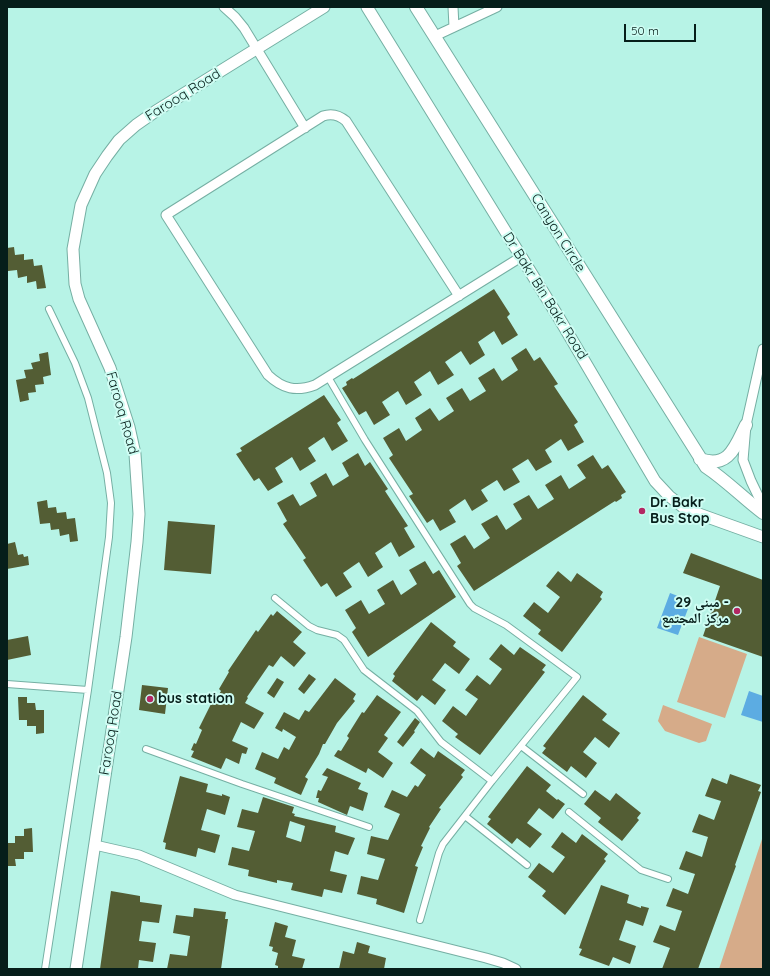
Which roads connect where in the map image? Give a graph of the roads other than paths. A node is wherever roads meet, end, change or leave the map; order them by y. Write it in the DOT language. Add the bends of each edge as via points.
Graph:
graph roads {
  1 [pos="224,7"];
  2 [pos="324,7"];
  3 [pos="367,7"];
  4 [pos="416,7"];
  5 [pos="453,7"];
  6 [pos="497,7"];
  7 [pos="454,27"];
  8 [pos="435,36"];
  9 [pos="257,49"];
  10 [pos="305,128"];
  11 [pos="521,257"];
  12 [pos="459,296"];
  13 [pos="49,309"];
  14 [pos="763,349"];
  15 [pos="328,377"];
  16 [pos="746,425"];
  17 [pos="732,452"];
  18 [pos="700,458"];
  19 [pos="721,477"];
  20 [pos="762,501"];
  21 [pos="763,513"];
  22 [pos="763,537"];
  23 [pos="275,598"];
  24 [pos="7,684"];
  25 [pos="88,690"];
  26 [pos="521,746"];
  27 [pos="146,749"];
  28 [pos="492,781"];
  29 [pos="582,794"];
  30 [pos="568,812"];
  31 [pos="465,816"];
  32 [pos="368,827"];
  33 [pos="95,845"];
  34 [pos="527,865"];
  35 [pos="668,879"];
  36 [pos="420,920"];
  37 [pos="45,969"];
  38 [pos="76,969"];
  39 [pos="516,969"];
  1 -- 9 [label="street" via="236,17"];
  2 -- 9 [label="street, Farooq Road"];
  3 -- 11 [label="street, Dr Bakr Bin Bakr Road"];
  4 -- 8 [label="main road, Canyon Circle"];
  5 -- 7 [label="street"];
  6 -- 7 [label="street"];
  7 -- 8 [label="street"];
  8 -- 18 [label="main road, Canyon Circle"];
  9 -- 10 [label="street"];
  9 -- 33 [label="street, Farooq Road" via="156,111 119,140 87,189 76,228 73,249 78,299 110,368 129,426 135,454 139,514 126,637"];
  10 -- 12 [label="street" via="329,114 346,121"];
  10 -- 15 [label="street" via="166,215 268,375 285,387 296,390 310,387"];
  11 -- 12 [label="street"];
  11 -- 22 [label="street, Dr Bakr Bin Bakr Road" via="560,318 655,481 683,507"];
  12 -- 15 [label="street"];
  13 -- 25 [label="street" via="75,363 88,398 107,474 111,503 109,537"];
  14 -- 16 [label="street"];
  15 -- 26 [label="street" via="470,604 506,625 577,677"];
  16 -- 17 [label="main road"];
  16 -- 20 [label="street" via="743,460"];
  17 -- 18 [label="main road" via="723,461 713,462"];
  17 -- 19 [label="main road"];
  18 -- 19 [label="main road, Canyon Circle" via="706,467"];
  19 -- 21 [label="main road, Canyon Circle"];
  23 -- 28 [label="street" via="309,626 337,635 344,640 364,670 417,711 441,742"];
  24 -- 25 [label="street"];
  25 -- 37 [label="street"];
  26 -- 28 [label="street"];
  26 -- 29 [label="street"];
  27 -- 32 [label="street"];
  28 -- 31 [label="street"];
  30 -- 35 [label="street" via="641,870"];
  31 -- 34 [label="street"];
  31 -- 36 [label="street" via="439,853"];
  33 -- 38 [label="street, Farooq Road"];
  33 -- 39 [label="street" via="139,855 235,895 486,958"];
}
